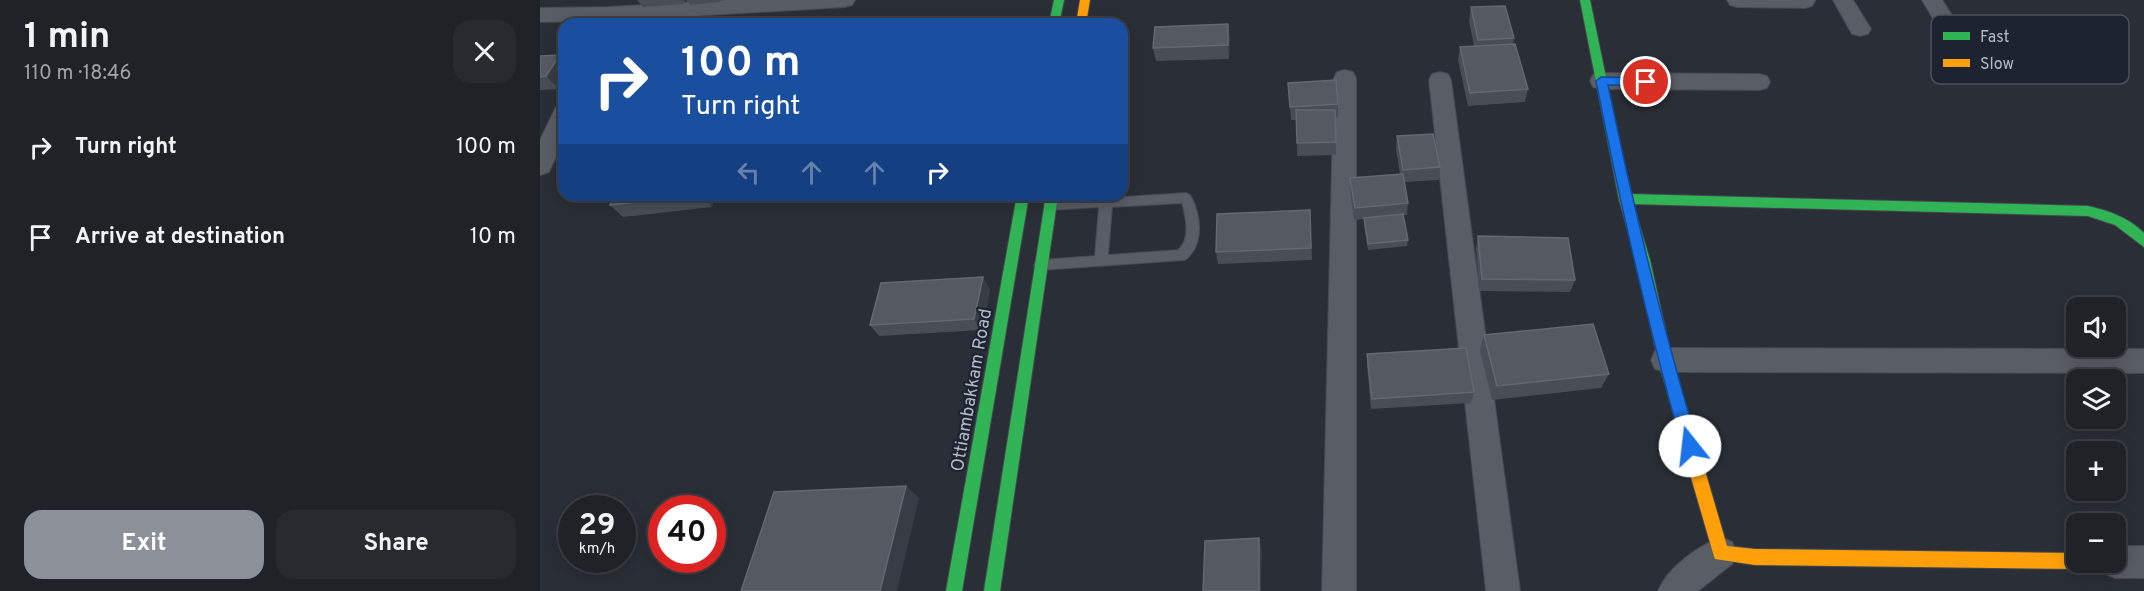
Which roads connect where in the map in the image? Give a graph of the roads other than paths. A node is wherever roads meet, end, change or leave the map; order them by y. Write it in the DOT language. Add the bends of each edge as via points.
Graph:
graph roads {
  1 [pos="845,0"];
  2 [pos="1059,0"];
  3 [pos="1085,0"];
  4 [pos="1585,0"];
  5 [pos="1737,0"];
  6 [pos="1843,0"];
  7 [pos="1932,0"];
  8 [pos="1805,1"];
  9 [pos="610,13"];
  10 [pos="540,15"];
  11 [pos="1941,15"];
  12 [pos="1055,18"];
  13 [pos="1082,18"];
  14 [pos="1860,29"];
  15 [pos="1345,78"];
  16 [pos="1440,80"];
  17 [pos="1601,81"];
  18 [pos="1759,82"];
  19 [pos="558,122"];
  20 [pos="546,139"];
  21 [pos="540,166"];
  22 [pos="558,170"];
  23 [pos="540,172"];
  24 [pos="1625,199"];
  25 [pos="1022,201"];
  26 [pos="1051,201"];
  27 [pos="1078,201"];
  28 [pos="1126,201"];
  29 [pos="1128,201"];
  30 [pos="1106,202"];
  31 [pos="2144,242"];
  32 [pos="1101,261"];
  33 [pos="1041,265"];
  34 [pos="1665,360"];
  35 [pos="2144,361"];
  36 [pos="1721,553"];
  37 [pos="2066,561"];
  38 [pos="2126,562"];
  39 [pos="2144,562"];
  40 [pos="954,591"];
  41 [pos="992,591"];
  42 [pos="1340,591"];
  43 [pos="1503,591"];
  44 [pos="1675,591"];
  1 -- 9 [label="street"];
  2 -- 12 [label="street"];
  3 -- 13 [label="street"];
  4 -- 17 [label="street"];
  5 -- 8 [label="street"];
  6 -- 14 [label="street"];
  7 -- 11 [label="street"];
  9 -- 10 [label="street"];
  15 -- 42 [label="street"];
  16 -- 43 [label="street"];
  17 -- 18 [label="street"];
  17 -- 24 [label="street"];
  19 -- 20 [label="street"];
  20 -- 21 [label="street"];
  22 -- 23 [label="street"];
  24 -- 31 [label="street" via="2088,211 2115,218 2137,231"];
  24 -- 34 [label="street"];
  25 -- 40 [label="street, Ottiambakkam Road"];
  26 -- 33 [label="street"];
  27 -- 30 [label="lane"];
  28 -- 30 [label="lane"];
  29 -- 32 [label="lane" via="1186,198 1191,205 1191,244 1180,256"];
  30 -- 32 [label="lane"];
  32 -- 33 [label="lane"];
  33 -- 41 [label="street"];
  34 -- 35 [label="street"];
  34 -- 36 [label="street"];
  36 -- 37 [label="street" via="1755,557"];
  36 -- 44 [label="street"];
  38 -- 39 [label="street"];
}
